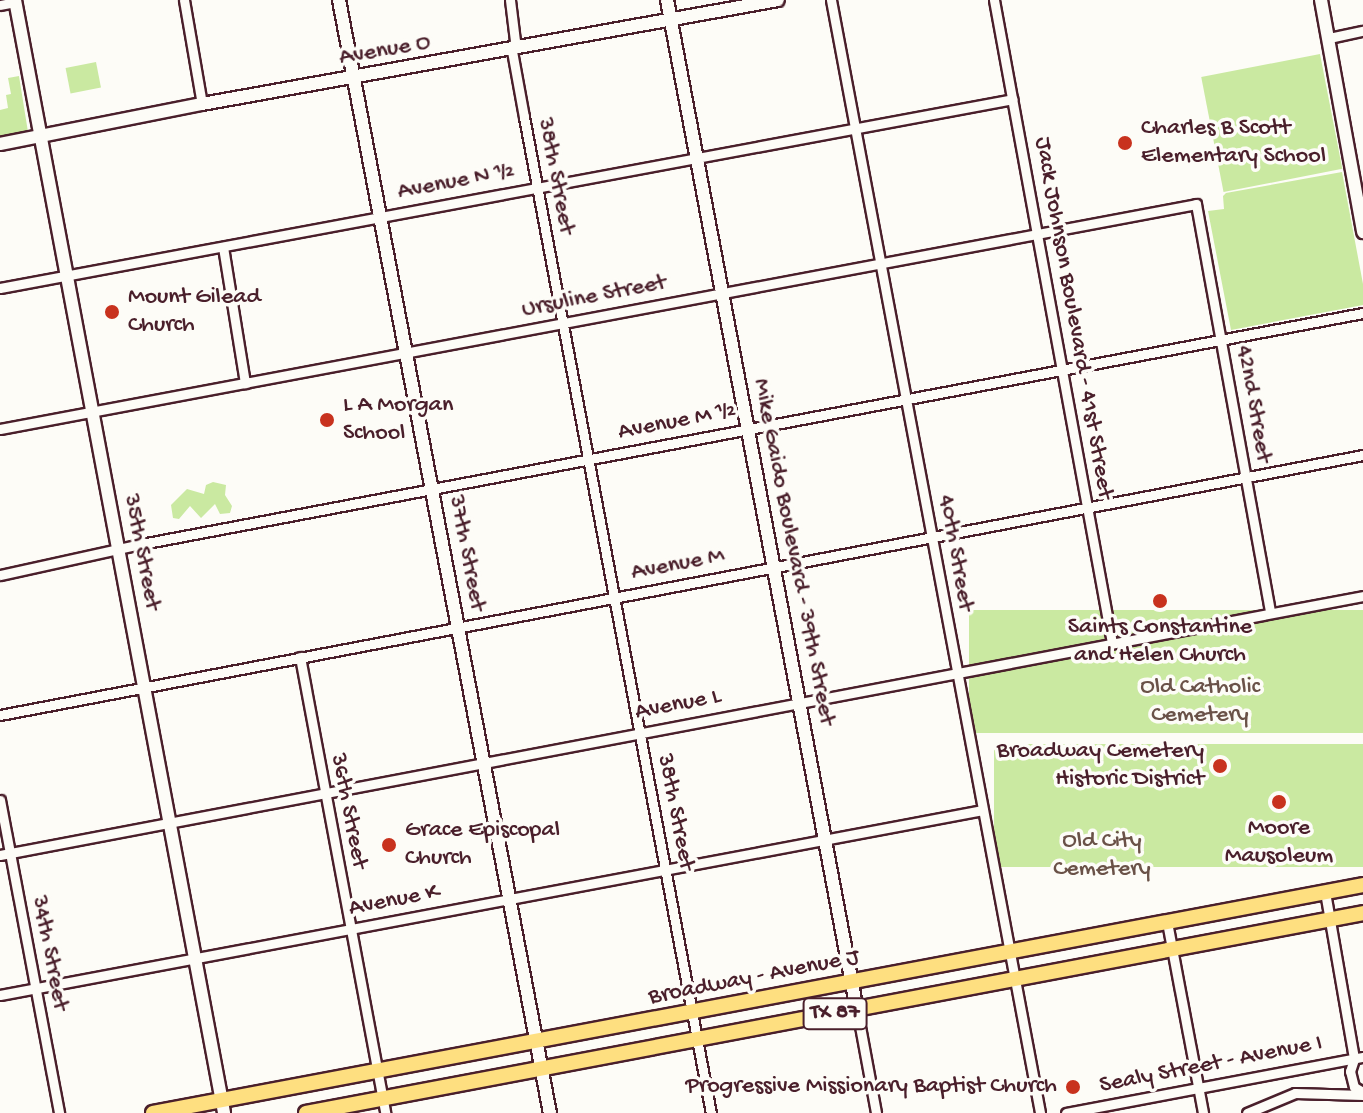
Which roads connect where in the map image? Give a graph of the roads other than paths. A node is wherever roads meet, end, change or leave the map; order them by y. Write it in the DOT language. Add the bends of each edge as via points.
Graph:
graph roads {
  1 [pos="184,0"];
  2 [pos="339,0"];
  3 [pos="510,0"];
  4 [pos="667,0"];
  5 [pos="778,0"];
  6 [pos="831,0"];
  7 [pos="994,0"];
  8 [pos="1321,0"];
  9 [pos="15,1"];
  10 [pos="0,5"];
  11 [pos="671,21"];
  12 [pos="1363,31"];
  13 [pos="1329,38"];
  14 [pos="512,51"];
  15 [pos="355,79"];
  16 [pos="1013,99"];
  17 [pos="202,104"];
  18 [pos="855,128"];
  19 [pos="40,136"];
  20 [pos="0,144"];
  21 [pos="697,158"];
  22 [pos="1358,176"];
  23 [pos="537,187"];
  24 [pos="1196,204"];
  25 [pos="380,217"];
  26 [pos="1363,232"];
  27 [pos="1038,234"];
  28 [pos="223,247"];
  29 [pos="881,265"];
  30 [pos="66,276"];
  31 [pos="0,288"];
  32 [pos="722,294"];
  33 [pos="1363,313"];
  34 [pos="563,323"];
  35 [pos="1221,339"];
  36 [pos="406,353"];
  37 [pos="1062,369"];
  38 [pos="245,383"];
  39 [pos="907,399"];
  40 [pos="92,412"];
  41 [pos="0,429"];
  42 [pos="748,429"];
  43 [pos="1363,455"];
  44 [pos="589,459"];
  45 [pos="1246,477"];
  46 [pos="432,489"];
  47 [pos="1087,508"];
  48 [pos="933,537"];
  49 [pos="118,549"];
  50 [pos="774,568"];
  51 [pos="0,575"];
  52 [pos="1363,596"];
  53 [pos="615,597"];
  54 [pos="1270,612"];
  55 [pos="457,627"];
  56 [pos="1112,643"];
  57 [pos="300,657"];
  58 [pos="957,673"];
  59 [pos="144,687"];
  60 [pos="799,702"];
  61 [pos="0,715"];
  62 [pos="640,733"];
  63 [pos="483,764"];
  64 [pos="324,795"];
  65 [pos="0,800"];
  66 [pos="983,810"];
  67 [pos="170,825"];
  68 [pos="824,840"];
  69 [pos="5,854"];
  70 [pos="666,870"];
  71 [pos="1363,885"];
  72 [pos="1325,892"];
  73 [pos="509,899"];
  74 [pos="1363,913"];
  75 [pos="1330,919"];
  76 [pos="1167,922"];
  77 [pos="351,929"];
  78 [pos="1172,949"];
  79 [pos="1010,952"];
  80 [pos="194,958"];
  81 [pos="1015,980"];
  82 [pos="852,982"];
  83 [pos="36,988"];
  84 [pos="0,995"];
  85 [pos="857,1010"];
  86 [pos="694,1011"];
  87 [pos="699,1039"];
  88 [pos="537,1041"];
  89 [pos="1360,1060"];
  90 [pos="542,1069"];
  91 [pos="377,1071"];
  92 [pos="1198,1088"];
  93 [pos="1363,1094"];
  94 [pos="384,1106"];
  95 [pos="222,1107"];
  96 [pos="59,1113"];
  97 [pos="153,1113"];
  98 [pos="306,1113"];
  99 [pos="550,1113"];
  100 [pos="711,1113"];
  101 [pos="876,1113"];
  102 [pos="1040,1113"];
  103 [pos="1066,1113"];
  104 [pos="1203,1113"];
  105 [pos="1247,1113"];
  1 -- 17 [label="street"];
  2 -- 15 [label="main road, 37th Street"];
  3 -- 14 [label="street, 38th Street"];
  4 -- 11 [label="main road, Mike Gaido Boulevard - 39th Street"];
  5 -- 11 [label="main road, Avenue O"];
  6 -- 18 [label="street, 40th Street"];
  7 -- 16 [label="street, Jack Johnson Boulevard - 41st Street"];
  8 -- 13 [label="main road"];
  9 -- 10 [label="street"];
  9 -- 19 [label="main road, 35th Street"];
  11 -- 14 [label="main road, Avenue O"];
  11 -- 21 [label="main road, Mike Gaido Boulevard - 39th Street"];
  12 -- 13 [label="street"];
  13 -- 22 [label="main road"];
  14 -- 15 [label="main road, Avenue O"];
  14 -- 23 [label="street, 38th Street"];
  15 -- 17 [label="main road, Avenue O"];
  15 -- 25 [label="main road, 37th Street"];
  16 -- 18 [label="street, Avenue N ½"];
  16 -- 27 [label="street, Jack Johnson Boulevard - 41st Street"];
  17 -- 19 [label="main road, Avenue O"];
  18 -- 21 [label="street, Avenue N ½"];
  18 -- 29 [label="street, 40th Street"];
  19 -- 20 [label="main road, Avenue O"];
  19 -- 30 [label="main road, 35th Street"];
  21 -- 23 [label="street, Avenue N ½"];
  21 -- 32 [label="main road, Mike Gaido Boulevard - 39th Street"];
  22 -- 26 [label="main road"];
  23 -- 25 [label="street, Avenue N ½"];
  23 -- 34 [label="street, 38th Street"];
  24 -- 27 [label="street, Ursuline Street"];
  24 -- 35 [label="street, 42nd Street"];
  25 -- 28 [label="street, Avenue N ½"];
  25 -- 36 [label="main road, 37th Street"];
  27 -- 29 [label="street, Ursuline Street"];
  27 -- 37 [label="street, Jack Johnson Boulevard - 41st Street"];
  28 -- 30 [label="street, Avenue N ½"];
  28 -- 38 [label="street"];
  29 -- 32 [label="street, Ursuline Street"];
  29 -- 39 [label="street, 40th Street"];
  30 -- 31 [label="street, Avenue N ½"];
  30 -- 40 [label="main road, 35th Street"];
  32 -- 34 [label="street, Ursuline Street"];
  32 -- 42 [label="main road, Mike Gaido Boulevard - 39th Street"];
  33 -- 35 [label="street, Avenue M ½"];
  34 -- 36 [label="street, Ursuline Street"];
  34 -- 44 [label="street, 38th Street"];
  35 -- 37 [label="street, Avenue M ½"];
  35 -- 45 [label="street, 42nd Street"];
  36 -- 38 [label="street, Ursuline Street"];
  36 -- 46 [label="main road, 37th Street"];
  37 -- 39 [label="street, Avenue M ½"];
  37 -- 47 [label="street, Jack Johnson Boulevard - 41st Street"];
  38 -- 40 [label="street, Ursuline Street"];
  39 -- 42 [label="street, Avenue M ½"];
  39 -- 48 [label="street, 40th Street"];
  40 -- 41 [label="street, Ursuline Street"];
  40 -- 49 [label="main road, 35th Street"];
  42 -- 44 [label="street, Avenue M ½"];
  42 -- 50 [label="main road, Mike Gaido Boulevard - 39th Street"];
  43 -- 45 [label="street, Avenue M"];
  44 -- 46 [label="street, Avenue M ½"];
  44 -- 53 [label="street, 38th Street"];
  45 -- 47 [label="street, Avenue M"];
  45 -- 54 [label="street, 42nd Street"];
  46 -- 49 [label="street, Avenue M ½"];
  46 -- 55 [label="main road, 37th Street"];
  47 -- 48 [label="street, Avenue M"];
  47 -- 56 [label="street, Jack Johnson Boulevard - 41st Street"];
  48 -- 50 [label="street, Avenue M"];
  48 -- 58 [label="street, 40th Street"];
  49 -- 51 [label="street, Avenue M ½"];
  49 -- 59 [label="main road, 35th Street"];
  50 -- 53 [label="street, Avenue M"];
  50 -- 60 [label="main road, Mike Gaido Boulevard - 39th Street"];
  52 -- 54 [label="street, Avenue L"];
  53 -- 55 [label="street, Avenue M"];
  53 -- 62 [label="street, 38th Street"];
  54 -- 56 [label="street, Avenue L"];
  55 -- 57 [label="street, Avenue M"];
  55 -- 63 [label="main road, 37th Street"];
  56 -- 58 [label="street, Avenue L"];
  57 -- 59 [label="street, Avenue M"];
  57 -- 64 [label="street, 36th Street"];
  58 -- 60 [label="street, Avenue L"];
  58 -- 66 [label="street, 40th Street"];
  59 -- 61 [label="street, Avenue M"];
  59 -- 67 [label="main road, 35th Street"];
  60 -- 62 [label="street, Avenue L"];
  60 -- 68 [label="main road, Mike Gaido Boulevard - 39th Street"];
  62 -- 63 [label="street, Avenue L"];
  62 -- 70 [label="street, 38th Street"];
  63 -- 64 [label="street, Avenue L"];
  63 -- 73 [label="main road, 37th Street"];
  64 -- 67 [label="street, Avenue L"];
  64 -- 77 [label="street, 36th Street"];
  65 -- 69 [label="street, 34th Street"];
  66 -- 68 [label="street, Avenue K"];
  66 -- 79 [label="street, 40th Street"];
  67 -- 69 [label="street, Avenue L"];
  67 -- 80 [label="main road, 35th Street"];
  68 -- 70 [label="street, Avenue K"];
  68 -- 82 [label="main road, Mike Gaido Boulevard - 39th Street"];
  69 -- 83 [label="street, 34th Street"];
  70 -- 73 [label="street, Avenue K"];
  70 -- 86 [label="street, 38th Street"];
  71 -- 72 [label="main road, Broadway - Avenue J / TX 87"];
  72 -- 75 [label="street"];
  72 -- 76 [label="main road, Broadway - Avenue J / TX 87"];
  73 -- 77 [label="street, Avenue K"];
  73 -- 88 [label="main road, 37th Street"];
  74 -- 75 [label="main road, Broadway - Avenue J / TX 87"];
  75 -- 78 [label="main road, Broadway - Avenue J / TX 87"];
  75 -- 89 [label="street"];
  76 -- 78 [label="street"];
  76 -- 79 [label="main road, Broadway - Avenue J / TX 87"];
  77 -- 80 [label="street, Avenue K"];
  77 -- 91 [label="street, 36th Street"];
  78 -- 81 [label="main road, Broadway - Avenue J / TX 87"];
  78 -- 92 [label="street"];
  79 -- 81 [label="street, 40th Street"];
  79 -- 82 [label="main road, Broadway - Avenue J / TX 87"];
  80 -- 83 [label="street, Avenue K"];
  80 -- 95 [label="main road, 35th Street"];
  81 -- 85 [label="main road, Broadway - Avenue J / TX 87"];
  81 -- 102 [label="street, 40th Street"];
  82 -- 85 [label="main road, Mike Gaido Boulevard - 39th Street"];
  82 -- 86 [label="main road, Broadway - Avenue J / TX 87"];
  83 -- 84 [label="street, Avenue K"];
  83 -- 96 [label="street, 34th Street"];
  85 -- 87 [label="main road, Broadway - Avenue J / TX 87"];
  85 -- 101 [label="street, Mike Gaido Boulevard - 39th Street"];
  86 -- 87 [label="street, 38th Street"];
  86 -- 88 [label="main road, Broadway - Avenue J / TX 87"];
  87 -- 90 [label="main road, Broadway - Avenue J / TX 87"];
  87 -- 100 [label="street, 38th Street"];
  88 -- 90 [label="main road, 37th Street"];
  88 -- 91 [label="main road, Broadway - Avenue J / TX 87"];
  89 -- 92 [label="street, Sealy Street - Avenue I"];
  89 -- 93 [label="street" via="1350,1071 1354,1087"];
  90 -- 94 [label="main road, Broadway - Avenue J / TX 87"];
  90 -- 99 [label="main road, 37th Street"];
  91 -- 94 [label="street, 36th Street"];
  91 -- 95 [label="main road, Broadway - Avenue J / TX 87"];
  92 -- 103 [label="street, Sealy Street - Avenue I"];
  92 -- 104 [label="street"];
  93 -- 105 [label="street" via="1295,1093"];
  94 -- 98 [label="main road, Broadway - Avenue J / TX 87"];
  95 -- 97 [label="main road, Broadway - Avenue J / TX 87"];
}
